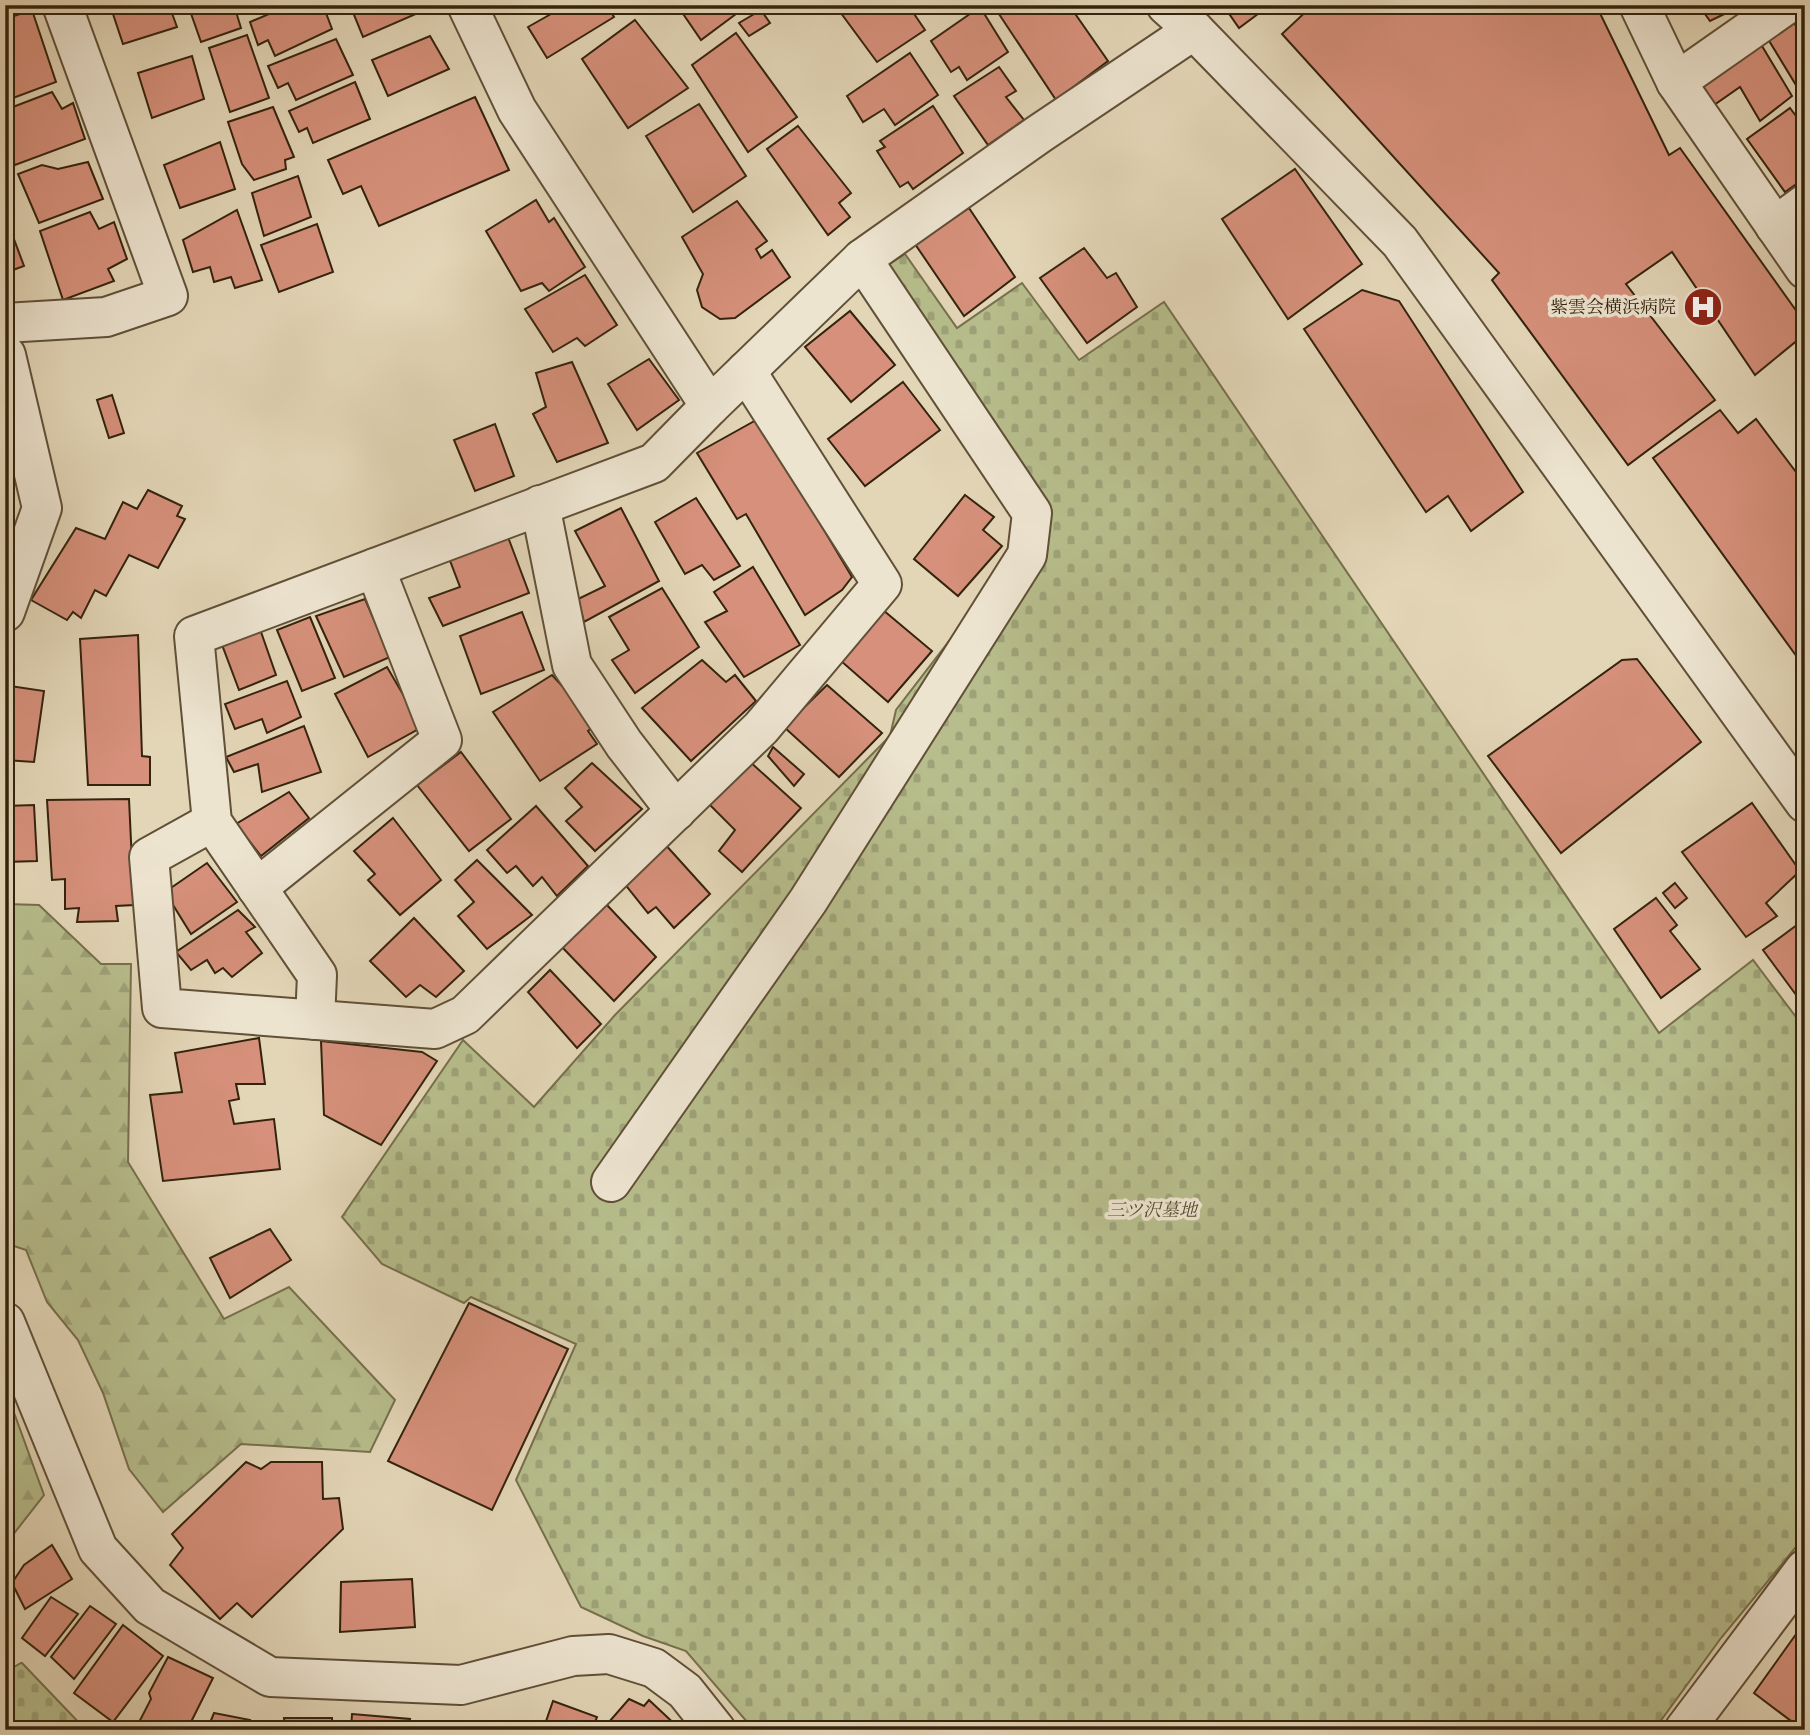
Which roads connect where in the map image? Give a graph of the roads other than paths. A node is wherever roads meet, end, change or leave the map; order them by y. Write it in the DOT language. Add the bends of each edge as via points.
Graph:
graph roads {
  1 [pos="62,5"];
  2 [pos="467,5"];
  3 [pos="1166,5"];
  4 [pos="1639,5"];
  5 [pos="1786,5"];
  6 [pos="1194,30"];
  7 [pos="1675,82"];
  8 [pos="1790,215"];
  9 [pos="862,259"];
  10 [pos="1805,269"];
  11 [pos="5,323"];
  12 [pos="6,355"];
  13 [pos="746,371"];
  14 [pos="710,407"];
  15 [pos="540,505"];
  16 [pos="375,568"];
  17 [pos="5,612"];
  18 [pos="1805,803"];
  19 [pos="676,811"];
  20 [pos="212,822"];
  21 [pos="257,888"];
  22 [pos="315,1020"];
  23 [pos="611,1182"];
  24 [pos="5,1322"];
  25 [pos="1803,1576"];
  26 [pos="716,1730"];
  27 [pos="1684,1730"];
  1 -- 11 [label="street" via="168,296 106,317"];
  2 -- 14 [label="street" via="517,110"];
  3 -- 6 [label="street"];
  4 -- 7 [label="street"];
  5 -- 7 [label="street"];
  6 -- 9 [label="street"];
  6 -- 18 [label="street" via="1400,242"];
  7 -- 8 [label="street"];
  8 -- 10 [label="street"];
  9 -- 13 [label="street"];
  9 -- 23 [label="street" via="1032,513 1027,555 808,901"];
  12 -- 17 [label="street" via="42,508"];
  13 -- 14 [label="street"];
  13 -- 19 [label="street" via="882,583 761,728"];
  14 -- 15 [label="street" via="654,463"];
  15 -- 16 [label="street"];
  15 -- 19 [label="street" via="572,665"];
  16 -- 20 [label="street" via="194,636"];
  16 -- 21 [label="street" via="442,740"];
  19 -- 22 [label="street" via="465,1015 435,1030"];
  20 -- 21 [label="street"];
  20 -- 22 [label="street" via="149,857 162,1007"];
  21 -- 22 [label="street" via="317,975"];
  24 -- 26 [label="street" via="98,1549 150,1606 270,1677 461,1685 573,1656 610,1654 654,1668 685,1691"];
  25 -- 27 [label="street"];
}
